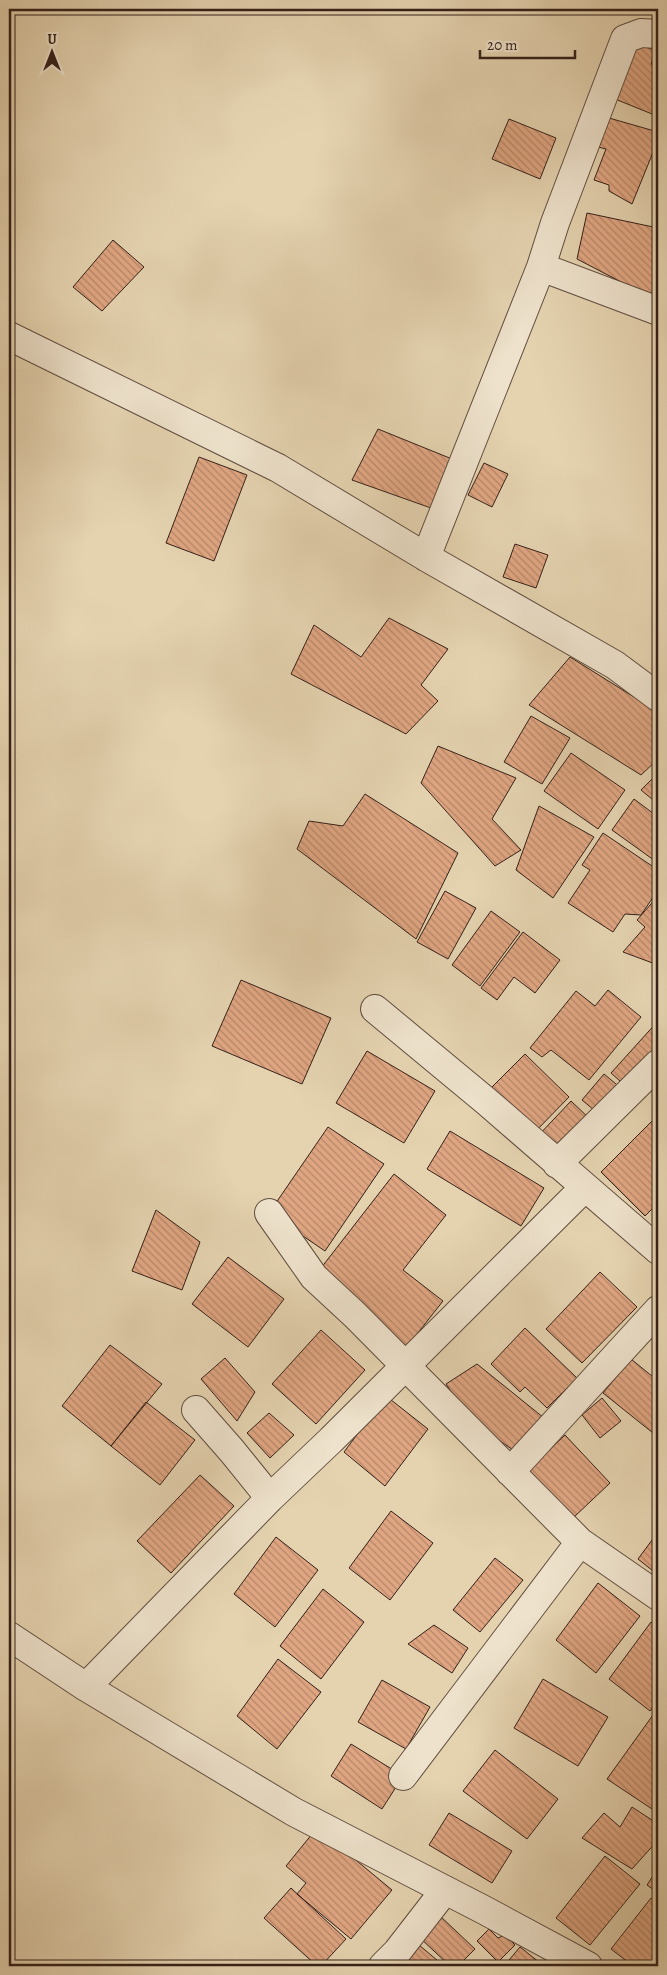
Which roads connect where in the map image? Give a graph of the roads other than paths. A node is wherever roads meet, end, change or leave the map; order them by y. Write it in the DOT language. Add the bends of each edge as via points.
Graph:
graph roads {
  1 [pos="658,34"];
  2 [pos="541,267"];
  3 [pos="658,311"];
  4 [pos="9,336"];
  5 [pos="426,557"];
  6 [pos="658,697"];
  7 [pos="376,1010"];
  8 [pos="658,1064"];
  9 [pos="557,1164"];
  10 [pos="585,1186"];
  11 [pos="269,1213"];
  12 [pos="658,1250"];
  13 [pos="658,1310"];
  14 [pos="404,1366"];
  15 [pos="196,1410"];
  16 [pos="510,1472"];
  17 [pos="270,1498"];
  18 [pos="580,1542"];
  19 [pos="658,1596"];
  20 [pos="9,1636"];
  21 [pos="86,1687"];
  22 [pos="403,1776"];
  23 [pos="445,1890"];
  24 [pos="383,1966"];
  25 [pos="588,1966"];
  1 -- 2 [label="street" via="641,33 625,39"];
  2 -- 3 [label="street"];
  2 -- 5 [label="street"];
  4 -- 5 [label="street" via="278,468"];
  5 -- 6 [label="street" via="615,665"];
  7 -- 9 [label="street"];
  8 -- 9 [label="street"];
  9 -- 10 [label="street"];
  10 -- 12 [label="street"];
  10 -- 14 [label="street"];
  11 -- 14 [label="street" via="314,1278"];
  13 -- 16 [label="street"];
  14 -- 16 [label="street"];
  14 -- 17 [label="street"];
  15 -- 17 [label="street"];
  16 -- 18 [label="street"];
  17 -- 21 [label="street"];
  18 -- 19 [label="street"];
  18 -- 22 [label="street"];
  20 -- 21 [label="street"];
  21 -- 23 [label="street" via="294,1812"];
  23 -- 24 [label="street"];
  23 -- 25 [label="street"];
}
